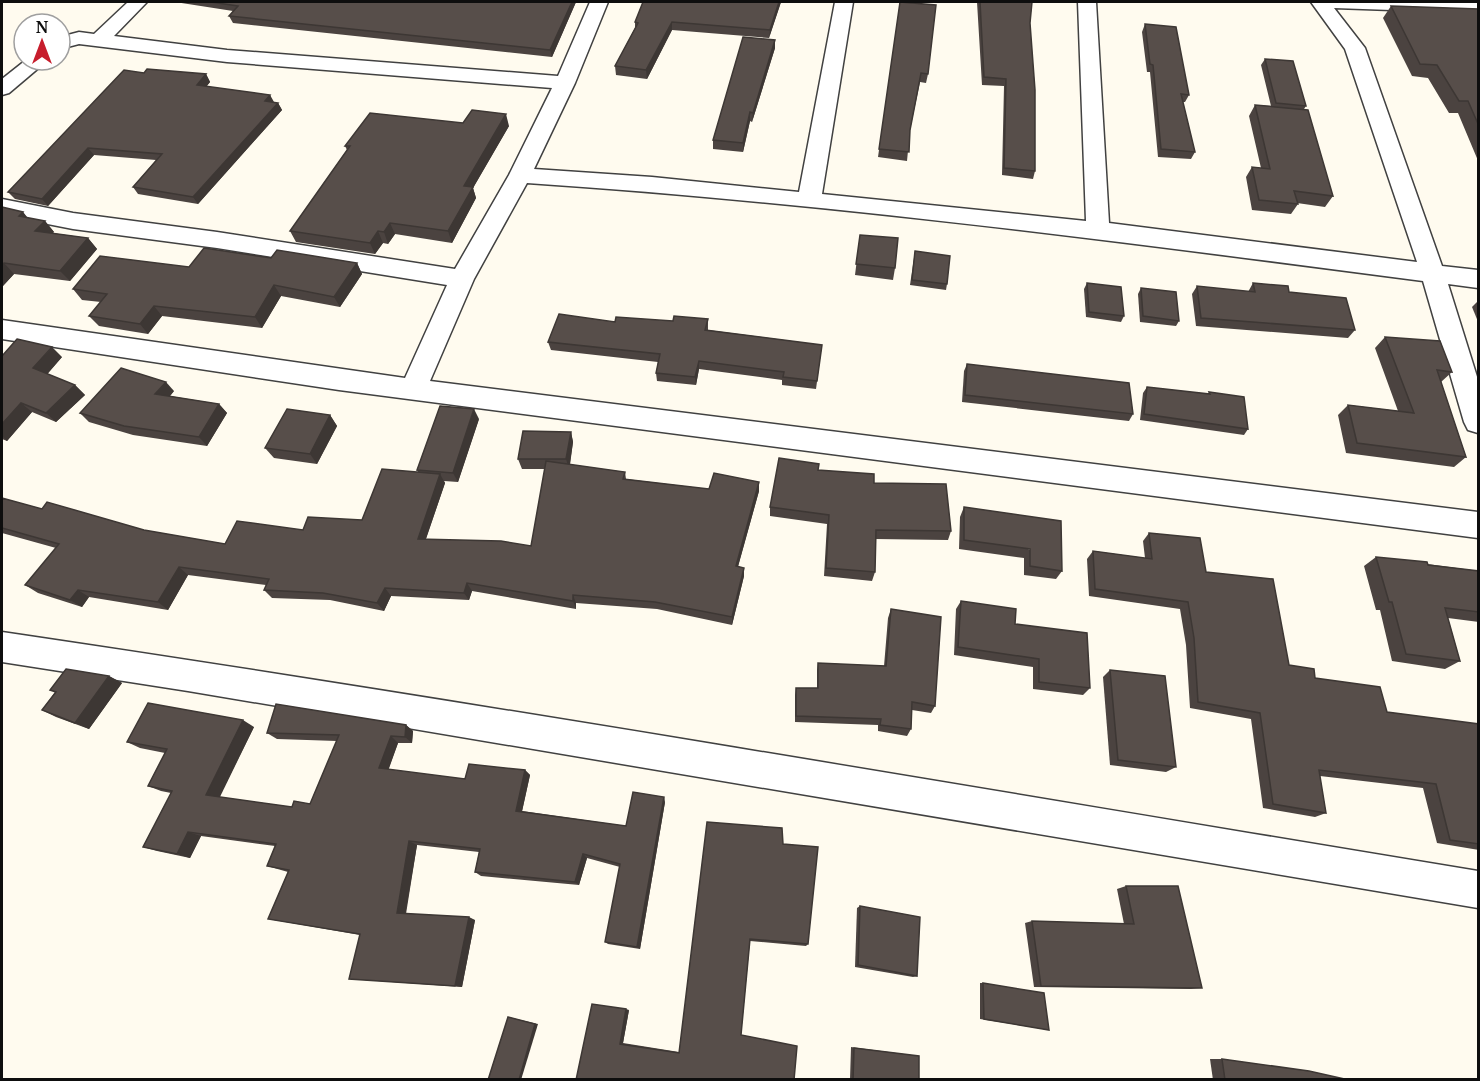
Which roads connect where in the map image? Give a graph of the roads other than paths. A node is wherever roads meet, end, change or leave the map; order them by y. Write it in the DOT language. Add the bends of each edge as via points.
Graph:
graph roads {
  1 [pos="138,2"];
  2 [pos="599,2"];
  3 [pos="844,2"];
  4 [pos="1087,2"];
  5 [pos="1320,2"];
  6 [pos="1328,2"];
  7 [pos="1479,7"];
  8 [pos="72,40"];
  9 [pos="98,41"];
  10 [pos="23,72"];
  11 [pos="565,82"];
  12 [pos="2,89"];
  13 [pos="520,175"];
  14 [pos="809,200"];
  15 [pos="2,207"];
  16 [pos="1098,230"];
  17 [pos="1433,274"];
  18 [pos="462,279"];
  19 [pos="1479,279"];
  20 [pos="2,330"];
  21 [pos="414,388"];
  22 [pos="1479,422"];
  23 [pos="1479,525"];
  24 [pos="2,647"];
  25 [pos="1479,890"];
  1 -- 9 [label="street"];
  2 -- 11 [label="street"];
  3 -- 14 [label="street"];
  4 -- 16 [label="street"];
  5 -- 17 [label="street" via="1355,48"];
  6 -- 7 [label="street"];
  8 -- 9 [label="street"];
  9 -- 11 [label="street" via="227,56"];
  10 -- 12 [label="street"];
  11 -- 13 [label="street"];
  13 -- 14 [label="street"];
  13 -- 18 [label="street"];
  14 -- 16 [label="street"];
  15 -- 18 [label="street"];
  16 -- 17 [label="street"];
  17 -- 19 [label="street"];
  17 -- 22 [label="street"];
  18 -- 21 [label="street"];
  20 -- 21 [label="street"];
  21 -- 23 [label="street"];
  24 -- 25 [label="street"];
}
